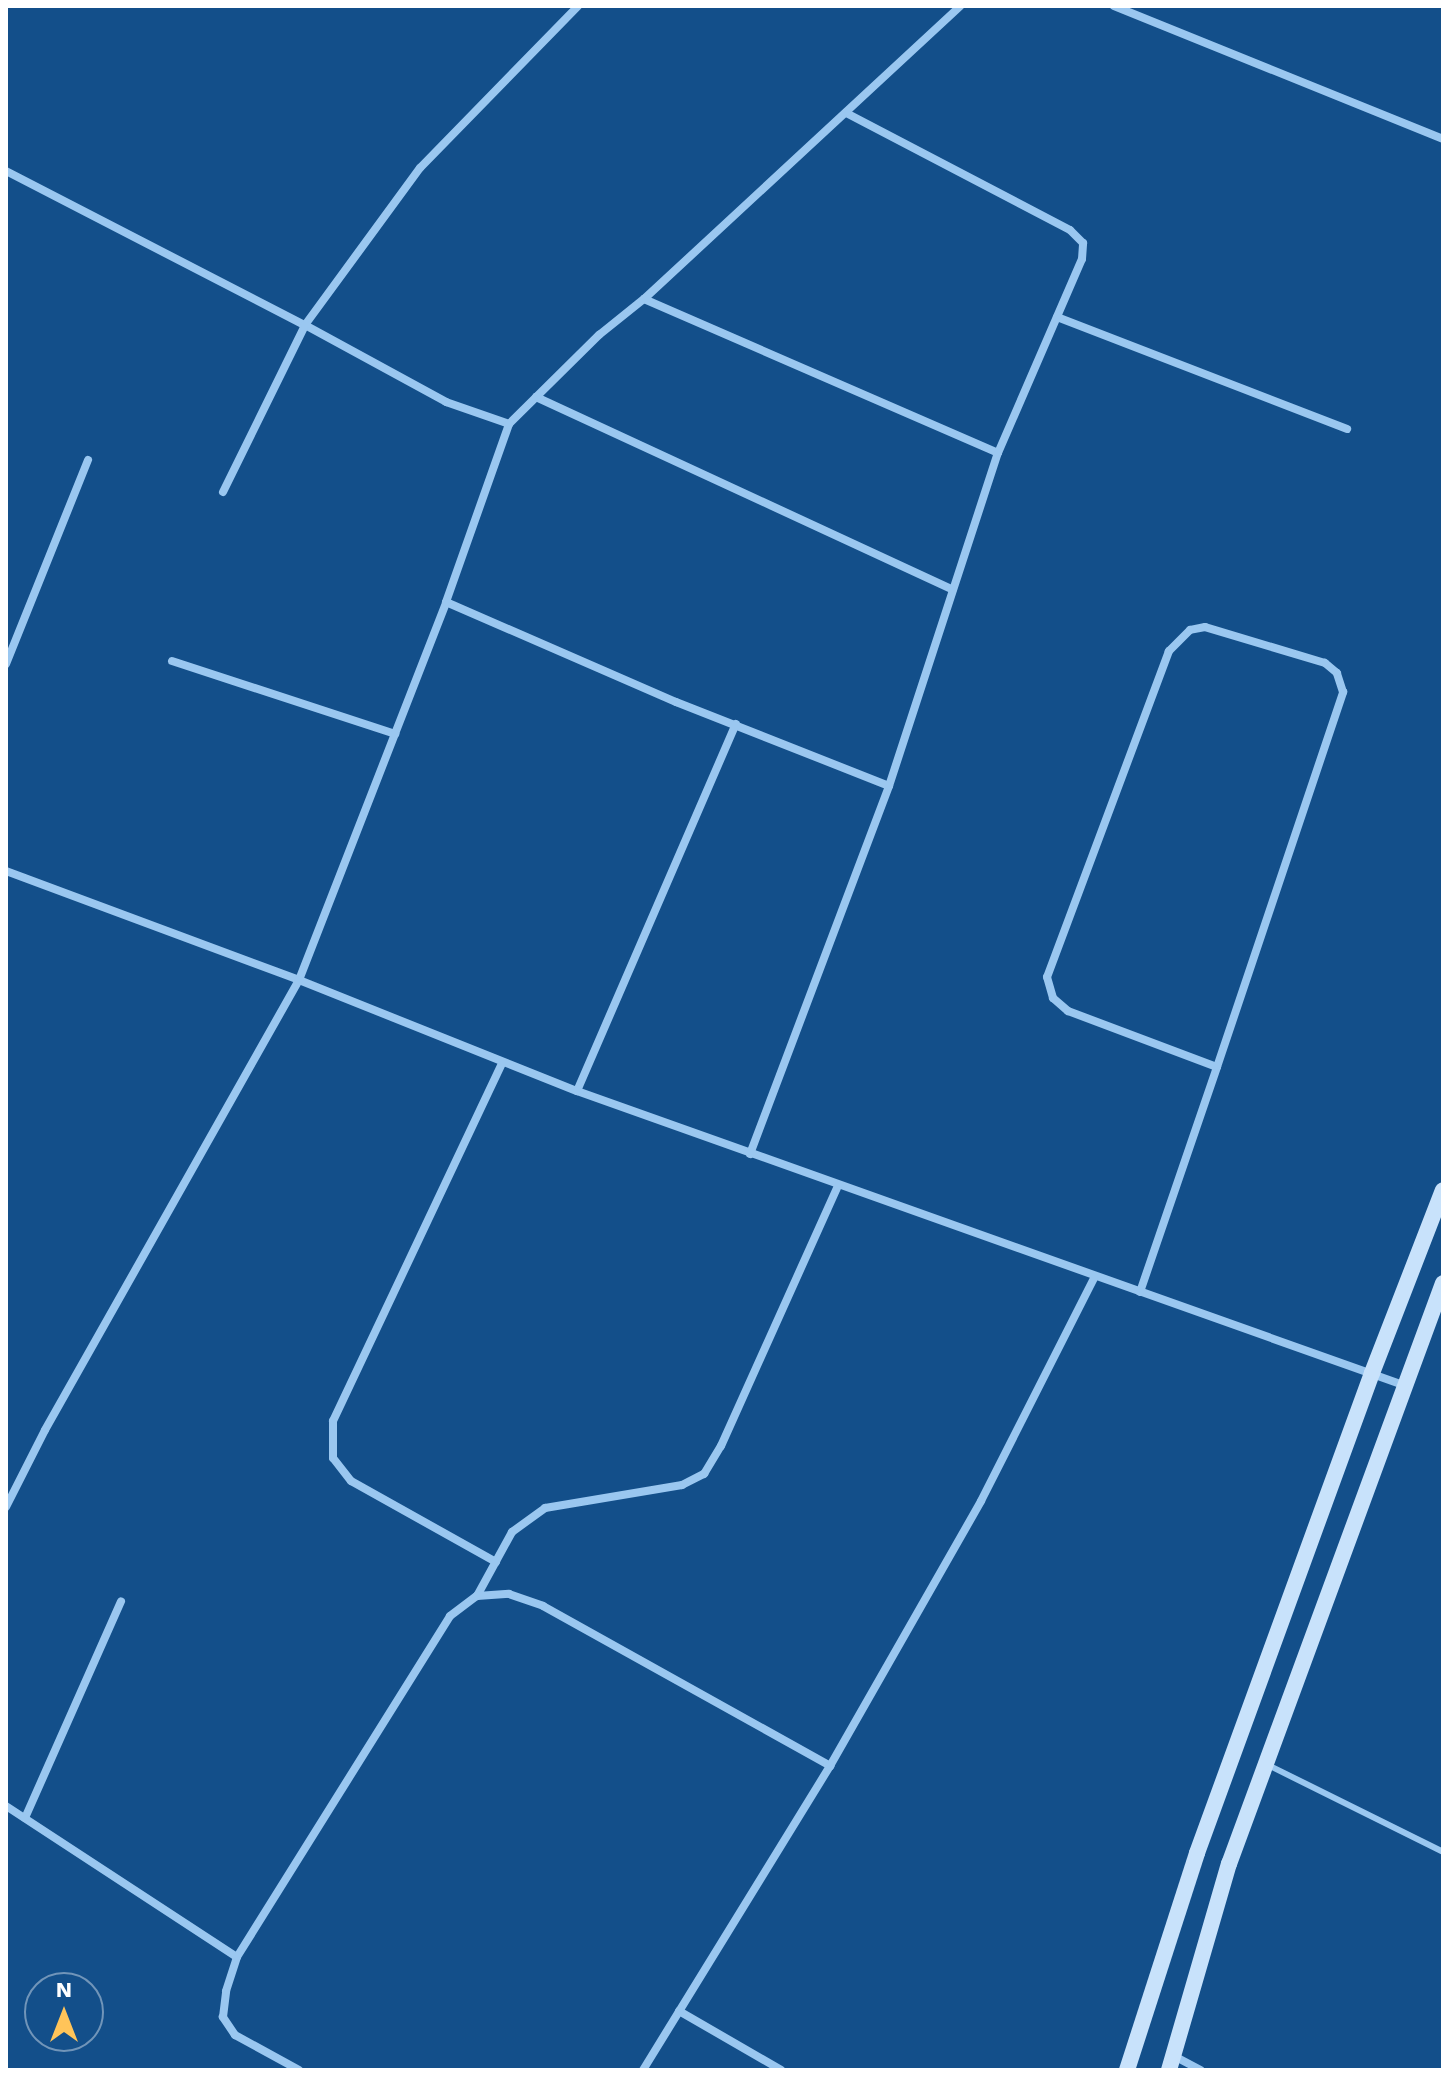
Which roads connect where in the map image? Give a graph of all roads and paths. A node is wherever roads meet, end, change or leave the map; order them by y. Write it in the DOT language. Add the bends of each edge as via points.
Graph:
graph roads {
  1 [pos="578,6"];
  2 [pos="960,6"];
  3 [pos="1114,6"];
  4 [pos="846,113"];
  5 [pos="1443,139"];
  6 [pos="6,171"];
  7 [pos="644,299"];
  8 [pos="1057,317"];
  9 [pos="305,325"];
  10 [pos="536,397"];
  11 [pos="509,424"];
  12 [pos="1347,429"];
  13 [pos="998,453"];
  14 [pos="88,460"];
  15 [pos="223,492"];
  16 [pos="953,590"];
  17 [pos="446,602"];
  18 [pos="172,661"];
  19 [pos="6,664"];
  20 [pos="736,724"];
  21 [pos="395,734"];
  22 [pos="889,786"];
  23 [pos="6,871"];
  24 [pos="299,980"];
  25 [pos="503,1062"];
  26 [pos="1217,1067"];
  27 [pos="577,1091"];
  28 [pos="750,1154"];
  29 [pos="838,1186"];
  30 [pos="1443,1190"];
  31 [pos="1094,1278"];
  32 [pos="1443,1283"];
  33 [pos="1140,1292"];
  34 [pos="1372,1373"];
  35 [pos="1403,1385"];
  36 [pos="6,1478"];
  37 [pos="17,1482"];
  38 [pos="6,1507"];
  39 [pos="496,1562"];
  40 [pos="477,1596"];
  41 [pos="121,1601"];
  42 [pos="1266,1764"];
  43 [pos="830,1766"];
  44 [pos="6,1806"];
  45 [pos="25,1818"];
  46 [pos="1443,1852"];
  47 [pos="237,1957"];
  48 [pos="679,2011"];
  49 [pos="1171,2063"];
  50 [pos="299,2070"];
  51 [pos="643,2070"];
  52 [pos="781,2070"];
  53 [pos="1127,2070"];
  54 [pos="1200,2070"];
  1 -- 9 [label="street" via="420,168"];
  2 -- 4 [label="street"];
  3 -- 5 [label="street"];
  4 -- 7 [label="street"];
  4 -- 8 [label="street" via="1070,230 1083,243 1082,259"];
  6 -- 9 [label="street"];
  7 -- 10 [label="street"];
  7 -- 13 [label="street"];
  8 -- 12 [label="street"];
  8 -- 13 [label="street"];
  9 -- 11 [label="street" via="446,402"];
  9 -- 15 [label="street"];
  10 -- 11 [label="street"];
  10 -- 16 [label="street"];
  11 -- 17 [label="street"];
  13 -- 16 [label="street"];
  14 -- 19 [label="street"];
  16 -- 22 [label="street"];
  17 -- 20 [label="street"];
  17 -- 21 [label="street"];
  18 -- 21 [label="street"];
  20 -- 22 [label="street"];
  20 -- 27 [label="street"];
  21 -- 24 [label="street"];
  22 -- 28 [label="street"];
  23 -- 24 [label="street"];
  24 -- 25 [label="street"];
  24 -- 37 [label="street"];
  25 -- 27 [label="street"];
  25 -- 39 [label="street" via="333,1421 333,1458 351,1481"];
  26 -- 26 [label="street" via="1343,692 1337,673 1325,663 1205,627 1190,630 1169,651 1047,977 1053,998 1068,1011"];
  26 -- 33 [label="street"];
  27 -- 28 [label="street"];
  28 -- 29 [label="street"];
  29 -- 31 [label="street"];
  29 -- 39 [label="street" via="704,1474 682,1485 545,1508 512,1532"];
  30 -- 34 [label="street"];
  31 -- 33 [label="street"];
  31 -- 43 [label="street" via="981,1501"];
  32 -- 35 [label="street"];
  33 -- 34 [label="street"];
  34 -- 35 [label="street"];
  34 -- 53 [label="street" via="1197,1853"];
  35 -- 42 [label="street"];
  36 -- 37 [label="street"];
  37 -- 38 [label="street"];
  39 -- 40 [label="street"];
  40 -- 43 [label="street" via="509,1594 543,1606"];
  40 -- 47 [label="street" via="450,1616"];
  41 -- 45 [label="street"];
  42 -- 46 [label="lane"];
  42 -- 49 [label="street" via="1229,1864"];
  43 -- 48 [label="street"];
  44 -- 45 [label="street"];
  45 -- 47 [label="street"];
  47 -- 50 [label="street" via="223,2017 235,2035"];
  48 -- 51 [label="street"];
  48 -- 52 [label="street"];
  49 -- 54 [label="street"];
}
